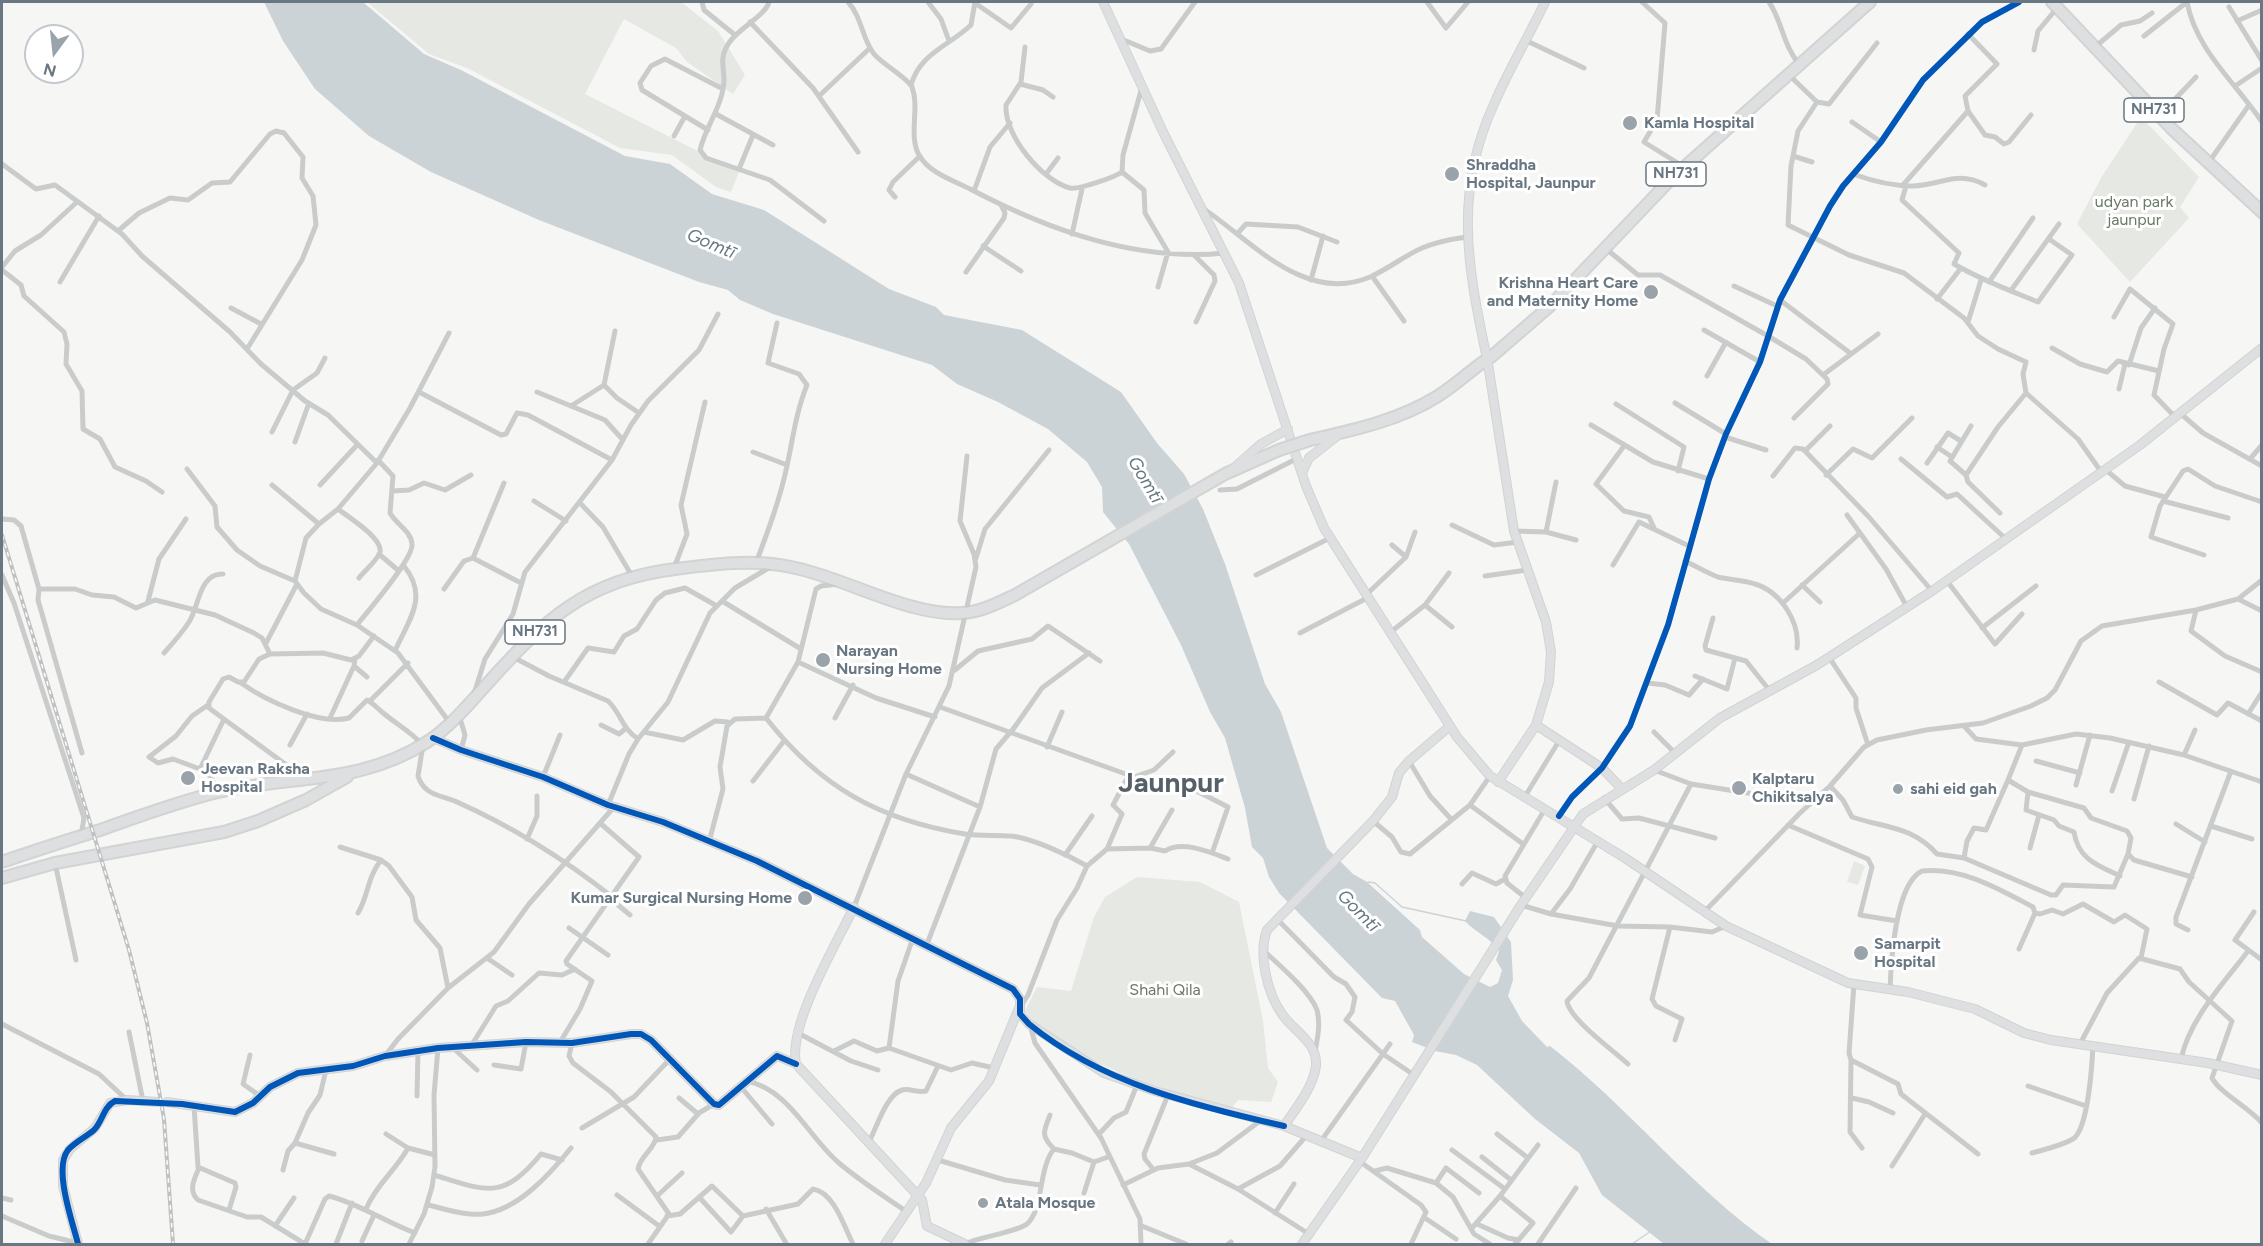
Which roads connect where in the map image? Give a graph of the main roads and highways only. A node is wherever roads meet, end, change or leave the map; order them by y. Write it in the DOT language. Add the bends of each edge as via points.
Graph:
graph roads {
  1 [pos="1103,2"];
  2 [pos="1545,2"];
  3 [pos="1864,3"];
  4 [pos="2055,4"];
  5 [pos="2262,212"];
  6 [pos="2262,348"];
  7 [pos="1487,359"];
  8 [pos="1288,429"];
  9 [pos="1342,433"];
  10 [pos="1228,473"];
  11 [pos="1302,473"];
  12 [pos="1536,725"];
  13 [pos="1450,726"];
  14 [pos="433,738"];
  15 [pos="351,775"];
  16 [pos="1498,782"];
  17 [pos="1622,788"];
  18 [pos="1573,826"];
  19 [pos="5,861"];
  20 [pos="6,877"];
  21 [pos="854,907"];
  22 [pos="1019,1008"];
  23 [pos="796,1064"];
  24 [pos="2262,1075"];
  25 [pos="1284,1126"];
  26 [pos="1361,1160"];
  27 [pos="918,1195"];
  28 [pos="78,1244"];
  29 [pos="965,1244"];
  30 [pos="885,1245"];
  31 [pos="1302,1245"];
  1 -- 8 [label="main road" via="1239,283"];
  2 -- 7 [label="main road" via="1493,104 1472,167 1467,237 1472,296"];
  3 -- 7 [label="highway, NH731" via="1684,167 1550,306"];
  4 -- 5 [label="highway, NH731" via="2207,164"];
  6 -- 17 [label="main road" via="2104,471 1932,591 1829,657 1720,718 1654,770"];
  7 -- 9 [label="highway, NH731" via="1421,405"];
  7 -- 12 [label="main road" via="1514,531 1546,622 1551,652 1549,682"];
  8 -- 10 [label="main road" via="1261,444"];
  8 -- 11 [label="main road"];
  9 -- 10 [label="highway, NH731, bridge" via="1280,450"];
  9 -- 11 [label="main road" via="1309,458"];
  10 -- 14 [label="highway, NH731" via="1005,600 966,613 914,606 775,564 756,562 632,576 551,618"];
  11 -- 13 [label="main road" via="1330,538"];
  12 -- 16 [label="main road"];
  12 -- 17 [label="main road" via="1602,768"];
  13 -- 16 [label="main road"];
  13 -- 25 [label="main road" via="1409,761 1399,773 1392,797 1373,821 1267,930 1263,949 1276,1005 1308,1041 1316,1063 1309,1088"];
  14 -- 15 [label="highway, NH731" via="387,763"];
  14 -- 21 [label="main road" via="663,822"];
  15 -- 19 [label="highway, NH731" via="219,792"];
  15 -- 20 [label="highway, NH731" via="306,800 224,832 55,863"];
  16 -- 18 [label="main road"];
  17 -- 18 [label="main road" via="1583,814"];
  18 -- 24 [label="main road" via="1726,926 1854,984 1975,1009 2024,1033"];
  18 -- 26 [label="main road"];
  21 -- 22 [label="main road" via="1013,989 1020,999"];
  21 -- 23 [label="main road" via="808,1003 795,1045"];
  22 -- 25 [label="main road" via="1029,1024 1104,1072 1168,1095"];
  22 -- 27 [label="main road" via="984,1089 951,1128"];
  23 -- 27 [label="main road"];
  23 -- 28 [label="main road" via="777,1056 721,1104 714,1104 641,1034 559,1044 526,1042 438,1048 385,1056 288,1076 235,1112 163,1102 110,1103 95,1128 63,1160 63,1186"];
  25 -- 26 [label="main road"];
  26 -- 31 [label="main road"];
  27 -- 29 [label="main road" via="927,1226"];
  27 -- 30 [label="main road"];
}
